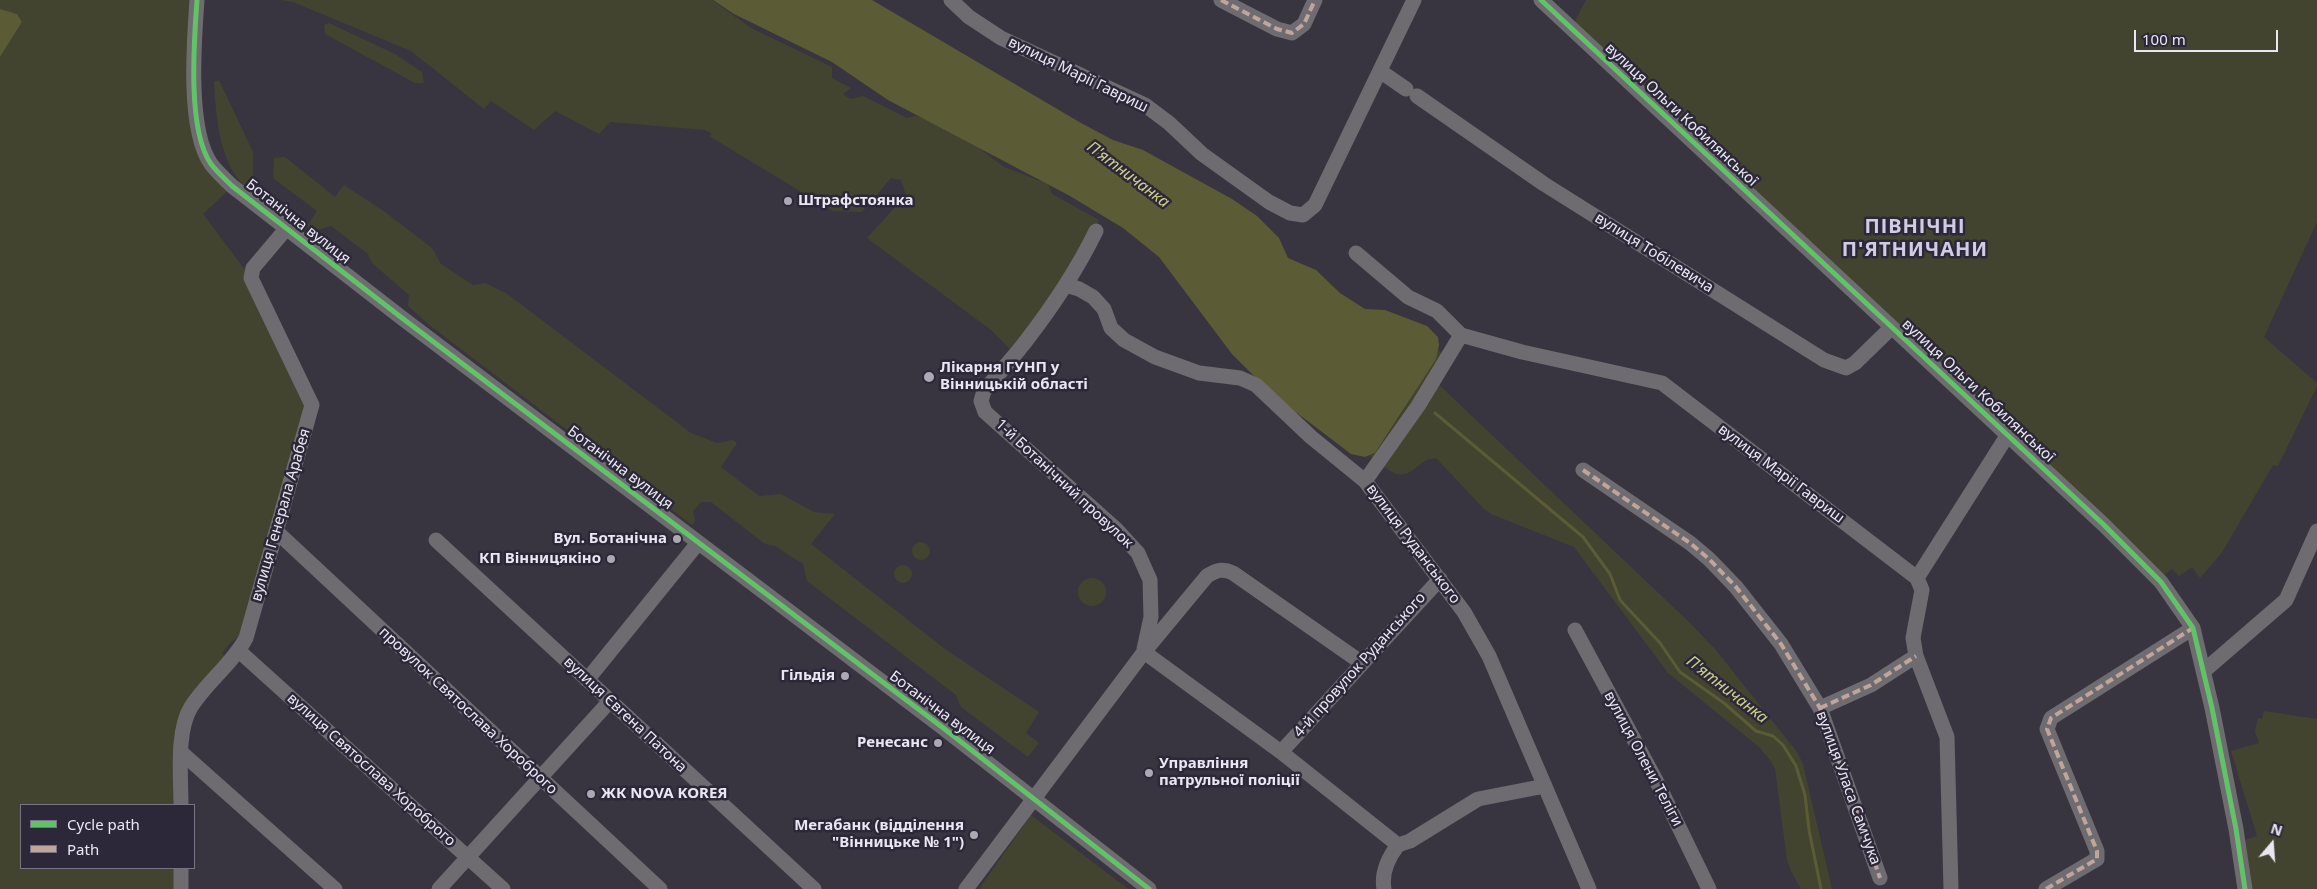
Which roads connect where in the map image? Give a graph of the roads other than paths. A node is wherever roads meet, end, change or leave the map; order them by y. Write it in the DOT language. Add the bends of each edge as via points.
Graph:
graph roads {
  1 [pos="196,0"];
  2 [pos="951,0"];
  3 [pos="1221,0"];
  4 [pos="1315,0"];
  5 [pos="1414,0"];
  6 [pos="1540,0"];
  7 [pos="1380,71"];
  8 [pos="286,229"];
  9 [pos="1096,231"];
  10 [pos="1356,253"];
  11 [pos="1066,285"];
  12 [pos="1891,328"];
  13 [pos="1461,335"];
  14 [pos="2007,436"];
  15 [pos="1583,470"];
  16 [pos="1365,481"];
  17 [pos="2317,531"];
  18 [pos="277,532"];
  19 [pos="436,540"];
  20 [pos="698,543"];
  21 [pos="1440,578"];
  22 [pos="1917,578"];
  23 [pos="2193,628"];
  24 [pos="1575,630"];
  25 [pos="239,651"];
  26 [pos="1144,652"];
  27 [pos="1916,656"];
  28 [pos="1362,663"];
  29 [pos="2204,670"];
  30 [pos="587,680"];
  31 [pos="610,701"];
  32 [pos="1820,708"];
  33 [pos="1281,752"];
  34 [pos="182,753"];
  35 [pos="540,778"];
  36 [pos="1545,786"];
  37 [pos="1033,798"];
  38 [pos="181,804"];
  39 [pos="1398,845"];
  40 [pos="468,856"];
  41 [pos="181,869"];
  42 [pos="1880,878"];
  43 [pos="181,889"];
  44 [pos="335,889"];
  45 [pos="439,889"];
  46 [pos="503,889"];
  47 [pos="660,889"];
  48 [pos="814,889"];
  49 [pos="966,889"];
  50 [pos="1150,889"];
  51 [pos="1384,889"];
  52 [pos="1590,889"];
  53 [pos="1709,889"];
  54 [pos="1951,889"];
  55 [pos="2046,889"];
  56 [pos="2245,889"];
  1 -- 8 [label="street, Ботанічна вулиця" via="194,56 196,112 201,142 210,164"];
  2 -- 7 [label="street, вулиця Марії Гавриш" via="969,17 1001,38 1145,105 1202,154 1269,202 1290,213 1303,215 1316,205"];
  3 -- 4 [label="street" via="1277,29 1292,33 1304,24"];
  5 -- 7 [label="street"];
  6 -- 12 [label="street, вулиця Ольги Кобилянської"];
  7 -- 12 [label="street, вулиця Тобілевича" via="1544,184 1830,363 1846,368 1855,363"];
  8 -- 18 [label="street, вулиця Генерала Арабея" via="253,268 251,278 312,405"];
  8 -- 20 [label="street, Ботанічна вулиця"];
  9 -- 11 [label="street, 1-й Ботанічний провулок"];
  10 -- 13 [label="street, вулиця Марії Гавриш" via="1408,297 1437,311"];
  11 -- 16 [label="street, вулиця Руданського" via="1093,297 1104,309 1111,328 1124,340 1199,373 1240,378 1256,385 1310,437"];
  11 -- 26 [label="street, 1-й Ботанічний провулок" via="1025,343 984,391 981,401 985,412 1116,529 1138,553 1150,580 1151,617"];
  12 -- 14 [label="street, вулиця Ольги Кобилянської"];
  13 -- 16 [label="street" via="1418,406"];
  13 -- 22 [label="street, вулиця Марії Гавриш" via="1662,383"];
  14 -- 22 [label="street"];
  14 -- 23 [label="street, вулиця Ольги Кобилянської" via="2161,582"];
  15 -- 32 [label="street, вулиця Уласа Самчука" via="1690,542 1709,559 1736,587 1781,644"];
  16 -- 21 [label="street, вулиця Руданського"];
  17 -- 29 [label="street" via="2286,600"];
  18 -- 25 [label="street, вулиця Генерала Арабея" via="246,638"];
  18 -- 35 [label="street, провулок Святослава Хороброго"];
  19 -- 30 [label="street, вулиця Євгена Патона"];
  20 -- 30 [label="street"];
  20 -- 37 [label="street, Ботанічна вулиця"];
  21 -- 28 [label="street, 4-й провулок Руданського"];
  21 -- 36 [label="street, вулиця Руданського" via="1489,656"];
  22 -- 27 [label="street" via="1922,590 1913,638"];
  23 -- 29 [label="street, вулиця Ольги Кобилянської"];
  23 -- 55 [label="street" via="2052,718 2048,729 2097,851 2097,859"];
  24 -- 53 [label="street, вулиця Олени Теліги" via="1659,786"];
  25 -- 34 [label="street, вулиця Генерала Арабея" via="191,708 182,737"];
  25 -- 40 [label="street, вулиця Святослава Хороброго"];
  26 -- 28 [label="street, 1-й Ботанічний провулок" via="1208,576 1224,569"];
  26 -- 33 [label="street"];
  26 -- 37 [label="street, 1-й Ботанічний провулок"];
  27 -- 32 [label="street" via="1871,685"];
  27 -- 54 [label="street" via="1947,737"];
  28 -- 33 [label="street, 4-й провулок Руданського"];
  29 -- 56 [label="street, вулиця Ольги Кобилянської"];
  30 -- 31 [label="street, вулиця Євгена Патона"];
  31 -- 35 [label="street"];
  31 -- 48 [label="street, вулиця Євгена Патона"];
  32 -- 42 [label="street, вулиця Уласа Самчука"];
  33 -- 39 [label="street"];
  34 -- 38 [label="street, вулиця Генерала Арабея"];
  34 -- 44 [label="street"];
  35 -- 40 [label="street"];
  35 -- 47 [label="street, провулок Святослава Хороброго"];
  36 -- 39 [label="street" via="1478,800"];
  36 -- 52 [label="street, вулиця Руданського"];
  37 -- 49 [label="street, 1-й Ботанічний провулок"];
  37 -- 50 [label="street, Ботанічна вулиця"];
  39 -- 51 [label="street" via="1384,869"];
  40 -- 45 [label="street"];
  40 -- 46 [label="street, вулиця Святослава Хороброго"];
  41 -- 43 [label="street"];
}
